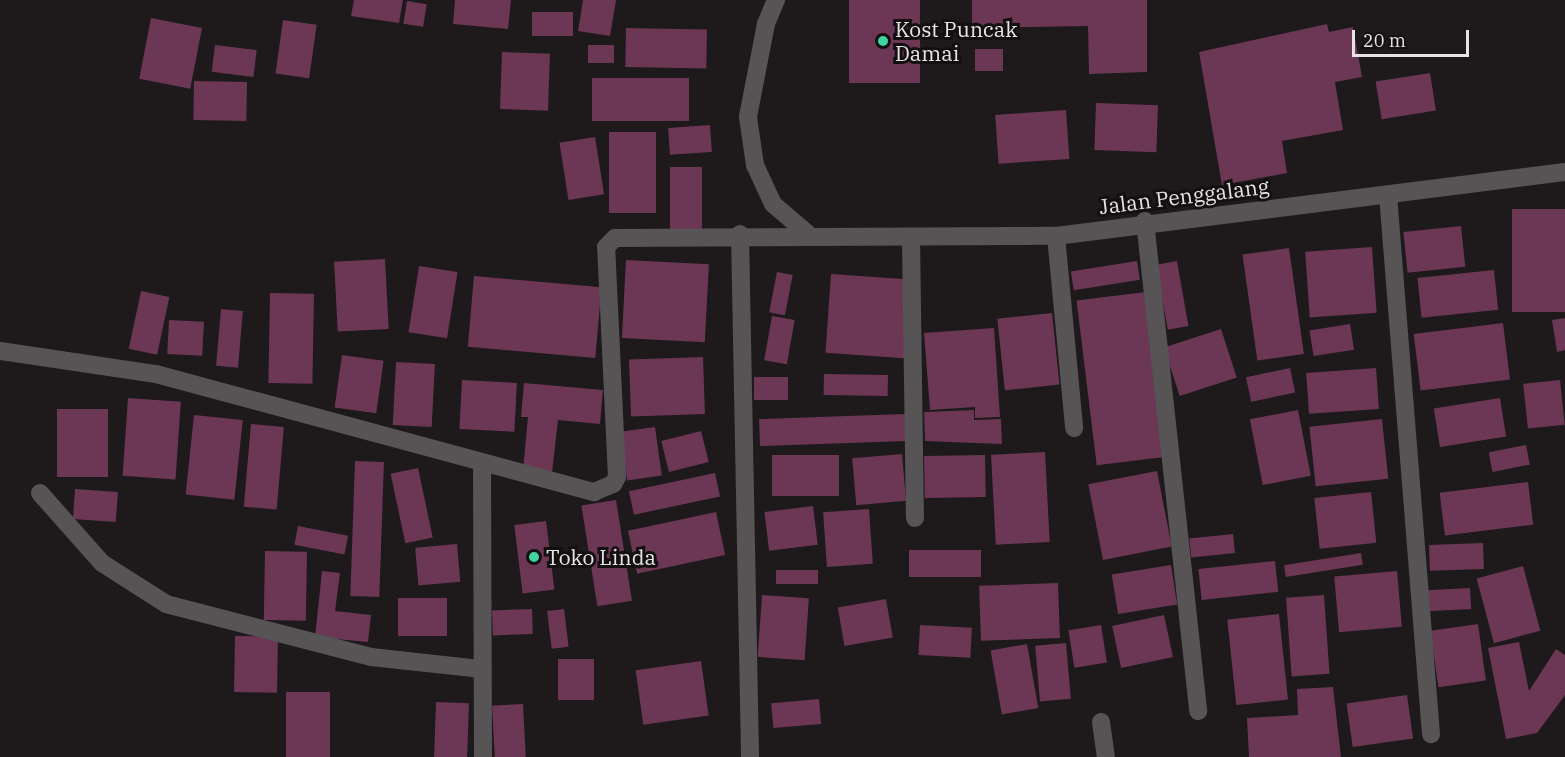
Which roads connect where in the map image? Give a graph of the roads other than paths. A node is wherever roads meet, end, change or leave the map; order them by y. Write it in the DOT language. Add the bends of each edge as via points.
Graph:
graph roads {
  1 [pos="776,0"];
  2 [pos="1565,172"];
  3 [pos="1388,195"];
  4 [pos="1145,221"];
  5 [pos="807,233"];
  6 [pos="740,234"];
  7 [pos="1056,236"];
  8 [pos="911,237"];
  9 [pos="0,351"];
  10 [pos="1074,428"];
  11 [pos="482,463"];
  12 [pos="40,493"];
  13 [pos="915,518"];
  14 [pos="482,669"];
  15 [pos="1198,711"];
  16 [pos="1101,722"];
  17 [pos="1431,734"];
  18 [pos="483,757"];
  19 [pos="750,757"];
  20 [pos="1106,757"];
  1 -- 5 [label="street" via="766,24 748,117 755,165 773,204"];
  2 -- 3 [label="street, Jalan Penggalang"];
  3 -- 4 [label="street, Jalan Penggalang"];
  3 -- 17 [label="street"];
  4 -- 7 [label="street, Jalan Penggalang"];
  4 -- 15 [label="street"];
  5 -- 6 [label="street, Jalan Penggalang"];
  5 -- 8 [label="street, Jalan Penggalang"];
  6 -- 11 [label="street, Jalan Penggalang" via="615,237 606,247 613,484 594,492"];
  6 -- 19 [label="street"];
  7 -- 8 [label="street, Jalan Penggalang"];
  7 -- 10 [label="street"];
  8 -- 13 [label="street"];
  9 -- 11 [label="street" via="156,374"];
  11 -- 14 [label="street"];
  12 -- 14 [label="street" via="102,563 166,604 371,657"];
  14 -- 18 [label="street"];
  16 -- 20 [label="street"];
}
